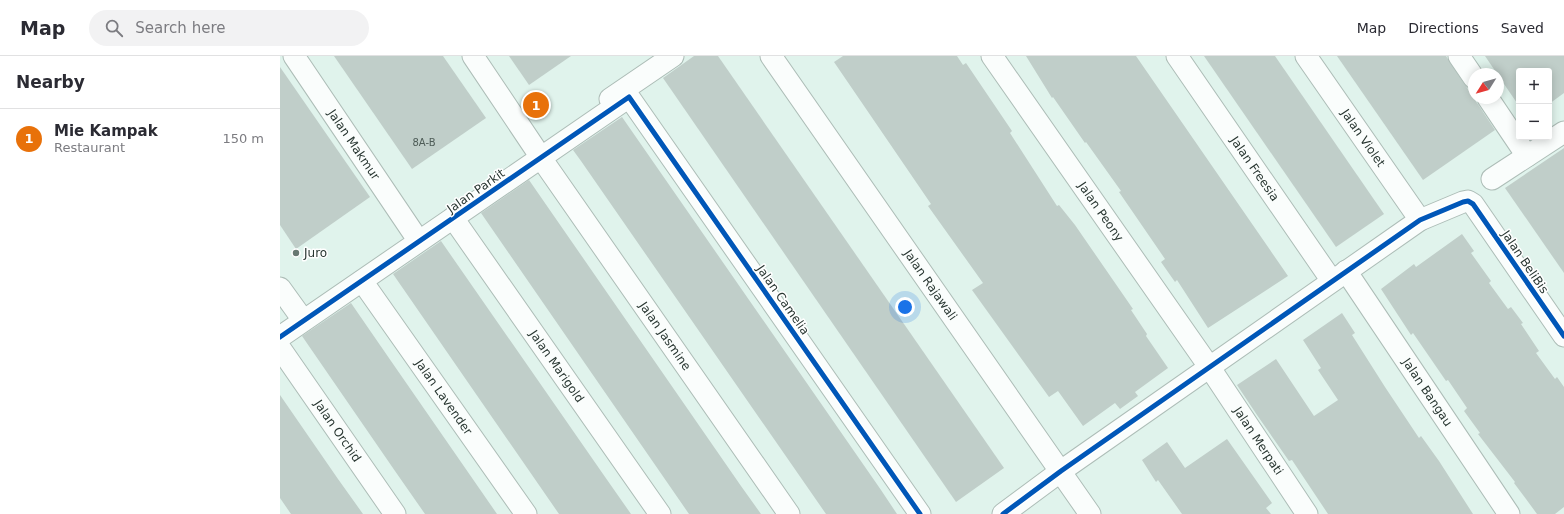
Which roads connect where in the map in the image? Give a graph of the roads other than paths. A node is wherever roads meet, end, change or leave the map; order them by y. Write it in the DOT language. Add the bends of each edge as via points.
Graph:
graph roads {
  1 [pos="294,56"];
  2 [pos="473,56"];
  3 [pos="771,56"];
  4 [pos="992,56"];
  5 [pos="1177,56"];
  6 [pos="1306,56"];
  7 [pos="1460,56"];
  8 [pos="665,58"];
  9 [pos="1468,69"];
  10 [pos="1492,104"];
  11 [pos="1564,132"];
  12 [pos="539,154"];
  13 [pos="1527,156"];
  14 [pos="1492,179"];
  15 [pos="453,218"];
  16 [pos="1420,220"];
  17 [pos="414,234"];
  18 [pos="1339,276"];
  19 [pos="362,281"];
  20 [pos="280,288"];
  21 [pos="298,314"];
  22 [pos="280,326"];
  23 [pos="1564,336"];
  24 [pos="280,337"];
  25 [pos="280,348"];
  26 [pos="1210,368"];
  27 [pos="1060,471"];
  28 [pos="394,514"];
  29 [pos="526,514"];
  30 [pos="660,514"];
  31 [pos="789,514"];
  32 [pos="920,514"];
  33 [pos="1003,514"];
  34 [pos="1090,514"];
  35 [pos="1307,514"];
  36 [pos="1509,514"];
  1 -- 17 [label="street, Jalan Makmur"];
  2 -- 12 [label="street, Jalan Jasmine"];
  3 -- 27 [label="street, Jalan Rajawali"];
  4 -- 26 [label="street, Jalan Peony"];
  5 -- 18 [label="street, Jalan Freesia"];
  6 -- 16 [label="street, Jalan Violet"];
  7 -- 9 [label="street"];
  8 -- 12 [label="street, Jalan Parkit"];
  10 -- 13 [label="street"];
  11 -- 13 [label="street"];
  12 -- 15 [label="street"];
  12 -- 17 [label="street, Jalan Parkit"];
  12 -- 31 [label="street, Jalan Jasmine"];
  12 -- 32 [label="street, Jalan Camelia" via="629,97"];
  13 -- 14 [label="street"];
  15 -- 19 [label="street"];
  15 -- 30 [label="street, Jalan Marigold"];
  16 -- 18 [label="street"];
  16 -- 23 [label="street, Jalan BeliBis" via="1468,201 1473,204"];
  17 -- 21 [label="street, Jalan Parkit"];
  18 -- 26 [label="street"];
  18 -- 36 [label="street, Jalan Bangau"];
  19 -- 24 [label="street"];
  19 -- 29 [label="street, Jalan Lavender"];
  20 -- 21 [label="street"];
  21 -- 22 [label="street, Jalan Parkit"];
  25 -- 28 [label="street, Jalan Orchid"];
  26 -- 27 [label="street"];
  26 -- 35 [label="street, Jalan Merpati"];
  27 -- 33 [label="street"];
  27 -- 34 [label="street, Jalan Rajawali"];
}
